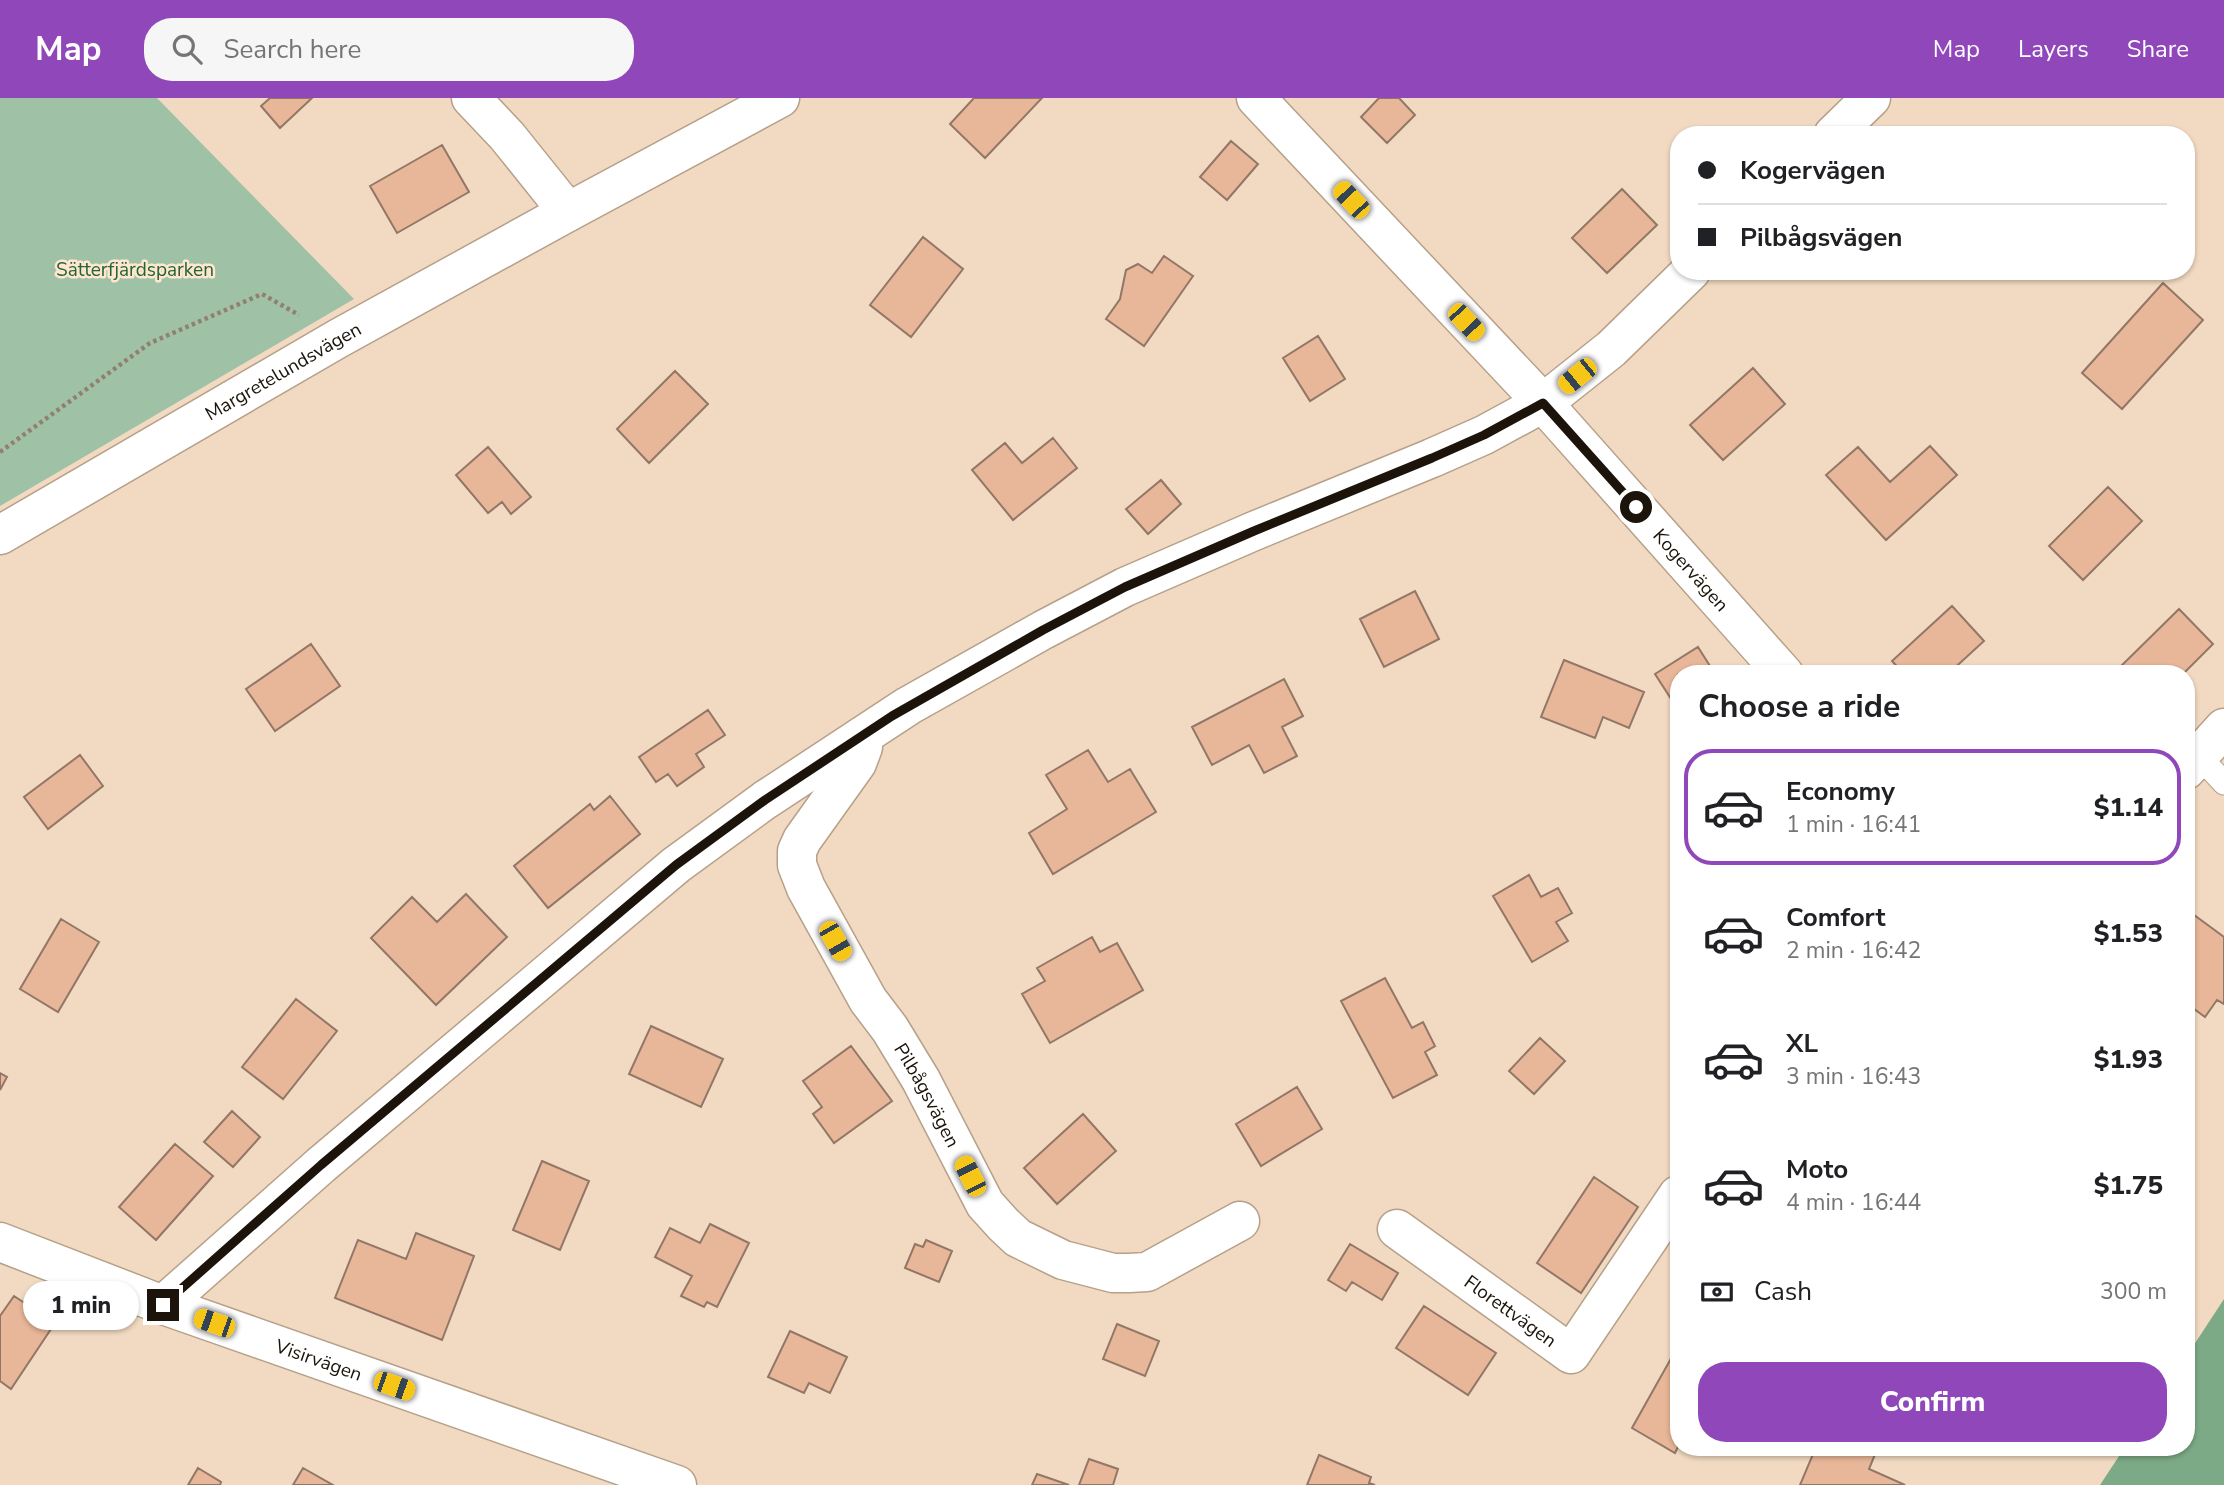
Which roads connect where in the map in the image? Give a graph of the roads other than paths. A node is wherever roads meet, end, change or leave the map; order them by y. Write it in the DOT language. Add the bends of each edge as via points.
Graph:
graph roads {
  1 [pos="471,98"];
  2 [pos="780,98"];
  3 [pos="1256,98"];
  4 [pos="1871,98"];
  5 [pos="1842,126"];
  6 [pos="568,212"];
  7 [pos="1683,280"];
  8 [pos="1543,403"];
  9 [pos="0,534"];
  10 [pos="1776,665"];
  11 [pos="2224,729"];
  12 [pos="861,737"];
  13 [pos="2203,770"];
  14 [pos="1670,1207"];
  15 [pos="1240,1221"];
  16 [pos="1396,1229"];
  17 [pos="0,1242"];
  18 [pos="163,1305"];
  19 [pos="677,1485"];
  1 -- 6 [label="street"];
  2 -- 6 [label="street, Margretelundsvägen"];
  3 -- 8 [label="street, Kogervägen"];
  4 -- 5 [label="street"];
  6 -- 9 [label="street, Margretelundsvägen"];
  7 -- 8 [label="street" via="1611,349"];
  8 -- 10 [label="street, Kogervägen"];
  8 -- 12 [label="street" via="1432,458 1125,587 908,706"];
  11 -- 13 [label="street"];
  12 -- 15 [label="street, Pilbågsvägen" via="863,747 857,762 802,840 797,865 869,1000 921,1080 985,1204 1018,1238 1063,1260 1113,1273 1147,1272"];
  12 -- 18 [label="street" via="676,865"];
  14 -- 16 [label="street, Florettvägen" via="1570,1354"];
  17 -- 18 [label="street, Visirvägen"];
  18 -- 19 [label="street, Visirvägen"];
}
